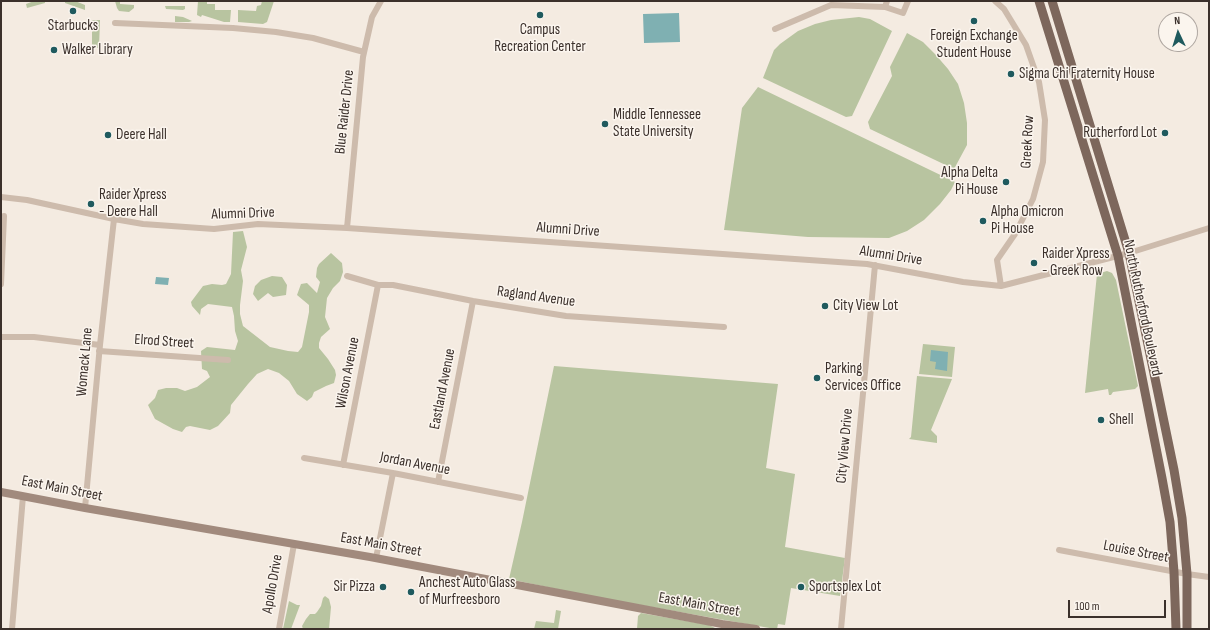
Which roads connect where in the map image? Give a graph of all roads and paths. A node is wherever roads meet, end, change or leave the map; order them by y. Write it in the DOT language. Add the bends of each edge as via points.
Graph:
graph roads {
  1 [pos="381,1"];
  2 [pos="908,1"];
  3 [pos="995,1"];
  4 [pos="1039,1"];
  5 [pos="1052,1"];
  6 [pos="886,4"];
  7 [pos="115,23"];
  8 [pos="775,29"];
  9 [pos="364,52"];
  10 [pos="1,197"];
  11 [pos="4,216"];
  12 [pos="114,219"];
  13 [pos="347,228"];
  14 [pos="1209,228"];
  15 [pos="1129,253"];
  16 [pos="1118,256"];
  17 [pos="875,264"];
  18 [pos="347,276"];
  19 [pos="1,284"];
  20 [pos="378,285"];
  21 [pos="1001,286"];
  22 [pos="473,301"];
  23 [pos="724,327"];
  24 [pos="1,337"];
  25 [pos="100,348"];
  26 [pos="228,360"];
  27 [pos="304,458"];
  28 [pos="343,465"];
  29 [pos="393,473"];
  30 [pos="438,482"];
  31 [pos="1,492"];
  32 [pos="23,496"];
  33 [pos="521,498"];
  34 [pos="85,508"];
  35 [pos="294,544"];
  36 [pos="1059,550"];
  37 [pos="376,558"];
  38 [pos="1174,572"];
  39 [pos="1187,574"];
  40 [pos="1209,577"];
  41 [pos="713,622"];
  42 [pos="12,629"];
  43 [pos="279,629"];
  44 [pos="725,629"];
  45 [pos="756,629"];
  46 [pos="841,629"];
  47 [pos="1176,629"];
  48 [pos="1187,629"];
  1 -- 9 [label="street, Blue Raider Drive" via="372,16"];
  2 -- 6 [label="street" via="903,14"];
  3 -- 21 [label="street, Greek Row" via="1004,9 1026,45 1039,82 1045,120 1043,162 1033,199 1015,234 997,260"];
  4 -- 16 [label="main road, North Rutherford Boulevard"];
  5 -- 15 [label="main road, North Rutherford Boulevard"];
  6 -- 8 [label="street" via="831,5"];
  7 -- 9 [label="street" via="276,32 313,38"];
  9 -- 13 [label="street, Blue Raider Drive"];
  10 -- 12 [label="street, Alumni Drive" via="27,200"];
  11 -- 19 [label="street"];
  12 -- 13 [label="street, Alumni Drive" via="143,224 214,229 258,224"];
  12 -- 25 [label="street, Womack Lane"];
  13 -- 17 [label="street, Alumni Drive"];
  14 -- 15 [label="street, Alumni Drive"];
  15 -- 16 [label="street, Alumni Drive"];
  15 -- 39 [label="main road, North Rutherford Boulevard" via="1174,470"];
  16 -- 21 [label="street, Alumni Drive"];
  16 -- 38 [label="main road, North Rutherford Boulevard" via="1170,522"];
  17 -- 21 [label="street, Alumni Drive" via="963,282"];
  17 -- 46 [label="street, City View Drive"];
  18 -- 20 [label="street, Ragland Avenue"];
  20 -- 22 [label="street, Ragland Avenue" via="393,285"];
  20 -- 28 [label="street, Wilson Avenue"];
  22 -- 23 [label="street, Ragland Avenue" via="566,316"];
  22 -- 30 [label="street, Eastland Avenue"];
  24 -- 25 [label="street, Elrod Street" via="34,337"];
  25 -- 26 [label="street, Elrod Street"];
  25 -- 34 [label="street, Womack Lane"];
  27 -- 28 [label="street, Jordan Avenue"];
  28 -- 29 [label="street, Jordan Avenue"];
  29 -- 30 [label="street, Jordan Avenue"];
  29 -- 37 [label="street"];
  30 -- 33 [label="street, Jordan Avenue"];
  31 -- 32 [label="street, East Main Street"];
  32 -- 34 [label="street, East Main Street"];
  32 -- 42 [label="street"];
  34 -- 35 [label="street, East Main Street"];
  35 -- 37 [label="street, East Main Street"];
  35 -- 43 [label="street, Apollo Drive"];
  36 -- 38 [label="street, Louise Street"];
  37 -- 41 [label="street, East Main Street"];
  38 -- 39 [label="street, Louise Street"];
  38 -- 47 [label="main road, North Rutherford Boulevard"];
  39 -- 40 [label="street, Louise Street"];
  39 -- 48 [label="main road, North Rutherford Boulevard"];
  41 -- 44 [label="street"];
  41 -- 45 [label="street, East Main Street"];
}
